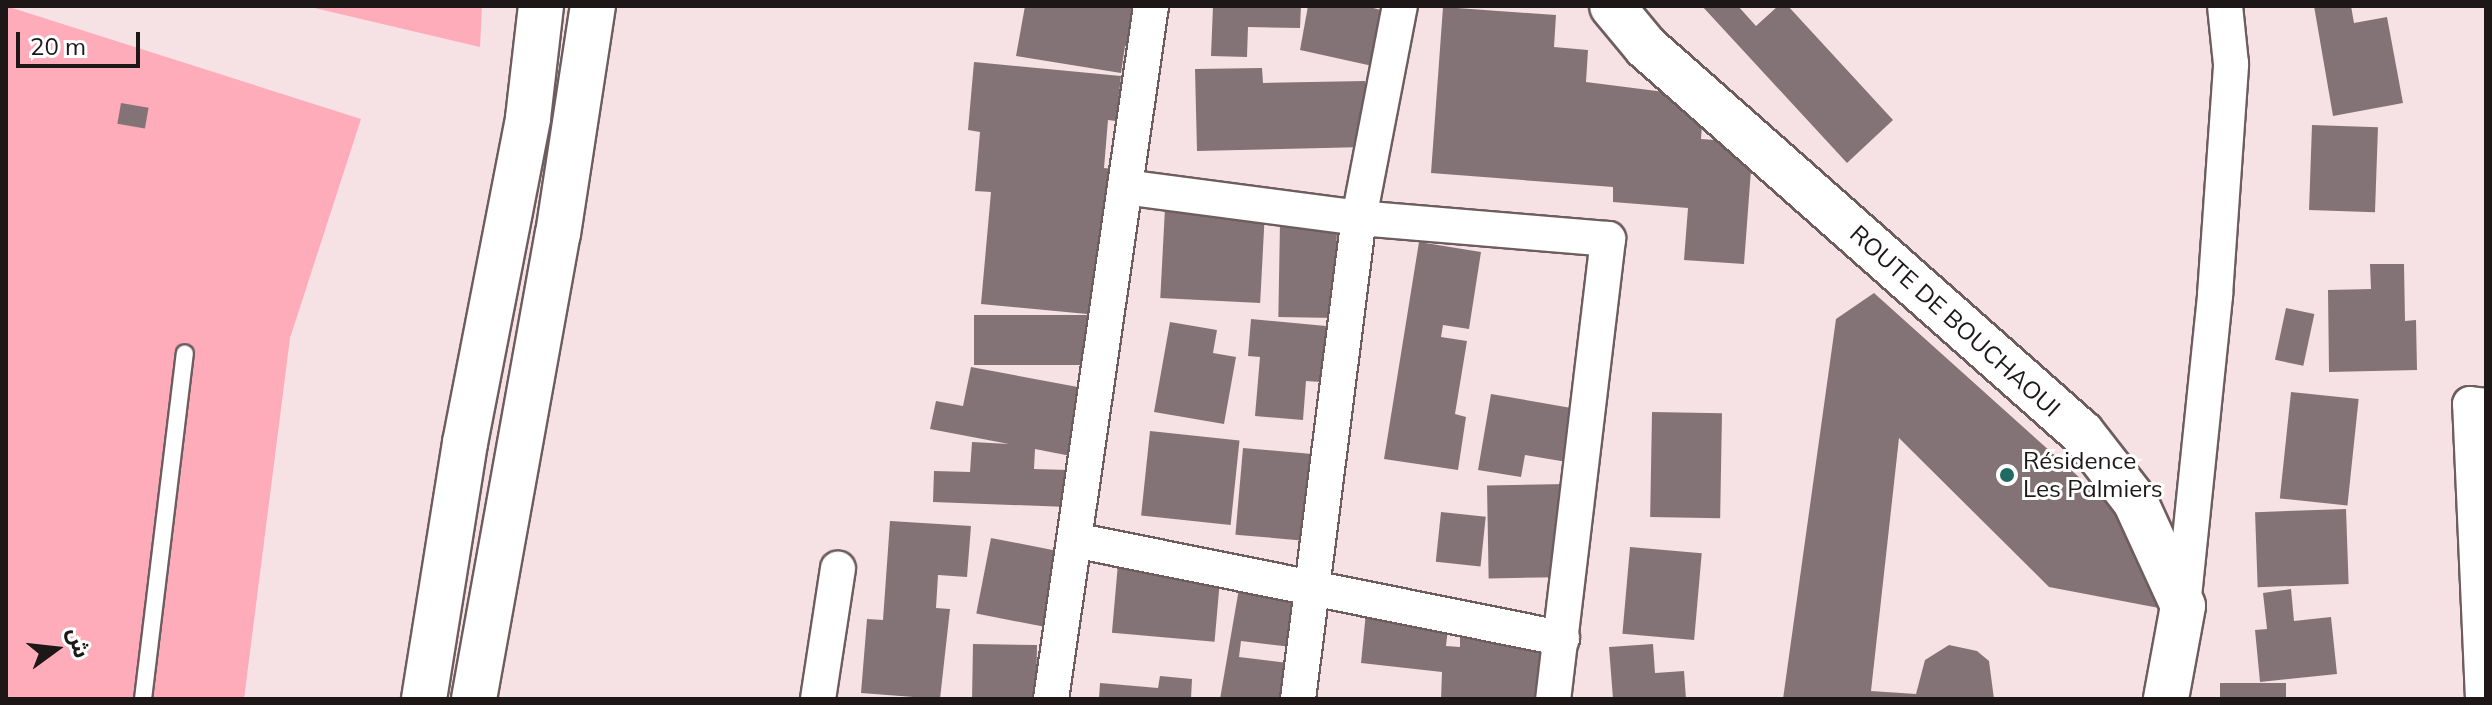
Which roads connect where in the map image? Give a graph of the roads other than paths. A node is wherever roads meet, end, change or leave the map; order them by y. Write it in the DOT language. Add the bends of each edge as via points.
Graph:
graph roads {
  1 [pos="541,6"];
  2 [pos="593,6"];
  3 [pos="1151,6"];
  4 [pos="1400,6"];
  5 [pos="1612,6"];
  6 [pos="2225,6"];
  7 [pos="1125,187"];
  8 [pos="1359,218"];
  9 [pos="185,354"];
  10 [pos="2486,406"];
  11 [pos="1074,540"];
  12 [pos="838,569"];
  13 [pos="1313,589"];
  14 [pos="2183,606"];
  15 [pos="1562,638"];
  16 [pos="143,699"];
  17 [pos="424,699"];
  18 [pos="474,699"];
  19 [pos="818,699"];
  20 [pos="1051,699"];
  21 [pos="1298,699"];
  22 [pos="1553,699"];
  23 [pos="2166,699"];
  24 [pos="2483,699"];
  1 -- 17 [label="main road" via="528,118 465,443"];
  2 -- 18 [label="main road" via="558,234"];
  3 -- 7 [label="street"];
  4 -- 8 [label="street"];
  5 -- 14 [label="main road, ROUTE DE BOUCHAOUI" via="1646,47 2082,433 2135,501"];
  6 -- 14 [label="street" via="2230,79"];
  7 -- 8 [label="street"];
  7 -- 11 [label="street"];
  8 -- 13 [label="street"];
  8 -- 15 [label="street" via="1608,239"];
  9 -- 16 [label="lane"];
  10 -- 24 [label="street" via="2470,404"];
  11 -- 13 [label="street"];
  11 -- 20 [label="street"];
  12 -- 19 [label="street"];
  13 -- 15 [label="street"];
  13 -- 21 [label="street"];
  14 -- 23 [label="main road"];
  15 -- 22 [label="street"];
}
